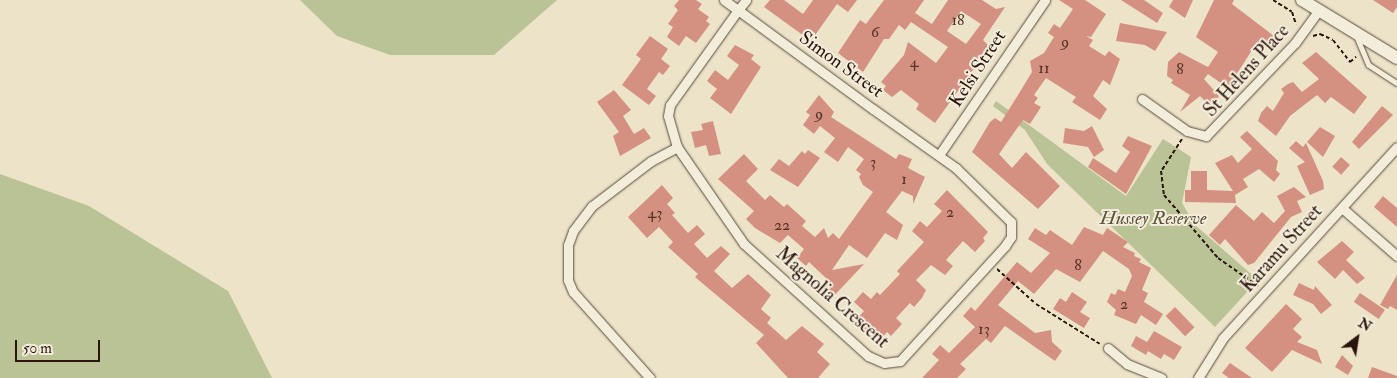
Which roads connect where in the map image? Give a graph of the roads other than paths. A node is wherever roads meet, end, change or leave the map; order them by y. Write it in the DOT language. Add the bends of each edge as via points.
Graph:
graph roads {
  1 [pos="724,0"];
  2 [pos="746,0"];
  3 [pos="1045,0"];
  4 [pos="1302,0"];
  5 [pos="738,10"];
  6 [pos="1318,11"];
  7 [pos="1354,32"];
  8 [pos="1397,58"];
  9 [pos="1397,83"];
  10 [pos="1142,99"];
  11 [pos="677,146"];
  12 [pos="1397,146"];
  13 [pos="939,155"];
  14 [pos="1342,208"];
  15 [pos="1397,256"];
  16 [pos="1108,348"];
  17 [pos="650,378"];
  18 [pos="1161,378"];
  19 [pos="1198,378"];
  1 -- 5 [label="street, Simon Street"];
  2 -- 5 [label="street, Magnolia Crescent"];
  3 -- 13 [label="street, Kelsi Street"];
  4 -- 6 [label="street"];
  5 -- 11 [label="street, Magnolia Crescent" via="670,105 668,116"];
  5 -- 13 [label="street, Simon Street"];
  6 -- 7 [label="street"];
  6 -- 10 [label="street, St Helens Place" via="1295,43 1214,131 1198,137"];
  7 -- 8 [label="street"];
  7 -- 9 [label="lane" via="1370,65"];
  11 -- 13 [label="street, Magnolia Crescent" via="738,237 876,360 892,364 905,357 1011,237 1011,222 1000,207"];
  11 -- 17 [label="street" via="592,206 572,231 568,245 568,280 573,292"];
  12 -- 14 [label="street, Karamu Street"];
  14 -- 15 [label="street"];
  14 -- 19 [label="street, Karamu Street" via="1219,344"];
  16 -- 18 [label="street" via="1127,364"];
}
